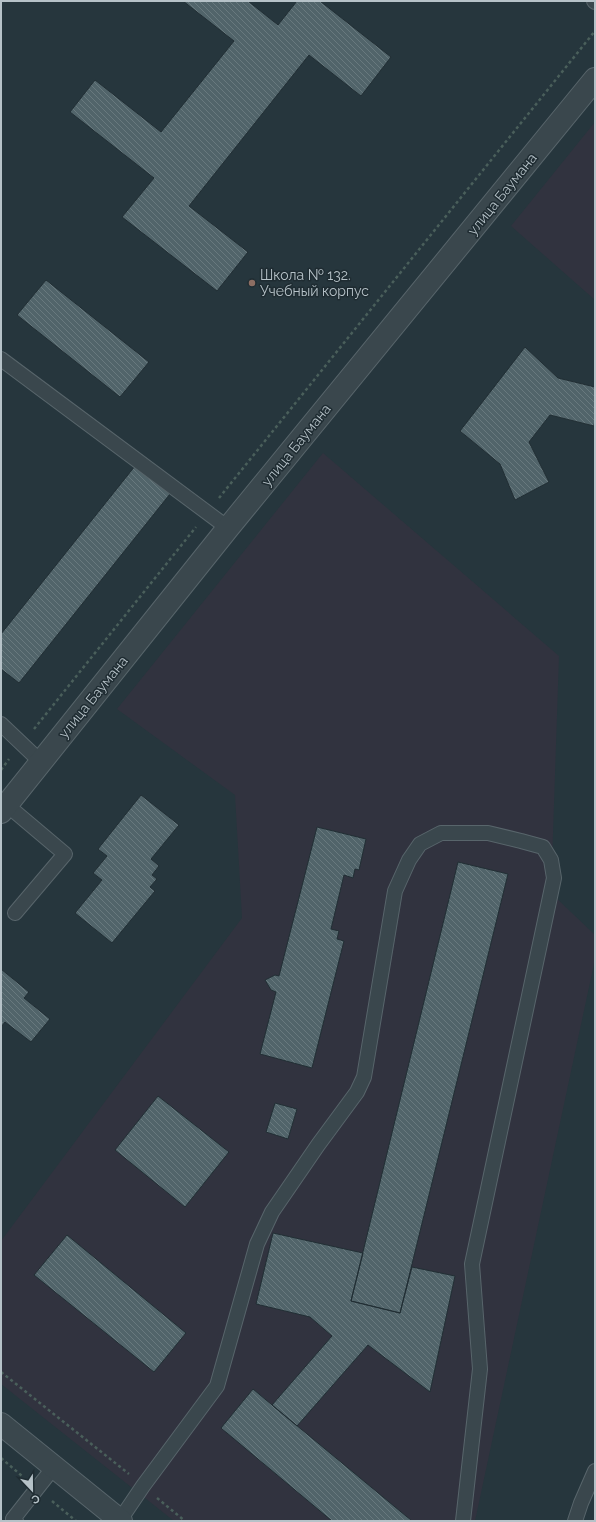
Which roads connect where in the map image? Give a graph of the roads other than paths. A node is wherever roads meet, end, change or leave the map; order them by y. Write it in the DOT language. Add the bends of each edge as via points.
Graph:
graph roads {
  1 [pos="595,79"];
  2 [pos="1,359"];
  3 [pos="228,528"];
  4 [pos="1,724"];
  5 [pos="41,762"];
  6 [pos="4,809"];
  7 [pos="15,913"];
  8 [pos="1,1424"];
  9 [pos="54,1467"];
  10 [pos="595,1471"];
  11 [pos="16,1521"];
  12 [pos="120,1521"];
  13 [pos="462,1521"];
  14 [pos="575,1521"];
  1 -- 3 [label="street, улица Баумана"];
  2 -- 3 [label="lane"];
  3 -- 5 [label="street, улица Баумана"];
  4 -- 5 [label="lane"];
  5 -- 6 [label="street, улица Баумана"];
  6 -- 7 [label="lane" via="65,854"];
  8 -- 9 [label="street"];
  9 -- 11 [label="lane" via="13,1519"];
  9 -- 12 [label="street"];
  10 -- 14 [label="lane"];
  12 -- 13 [label="lane" via="218,1386 257,1244 272,1212 357,1092 364,1077 395,891 409,860 420,844 441,833 488,833 543,847 552,860 554,878 472,1264 480,1369"];
}
